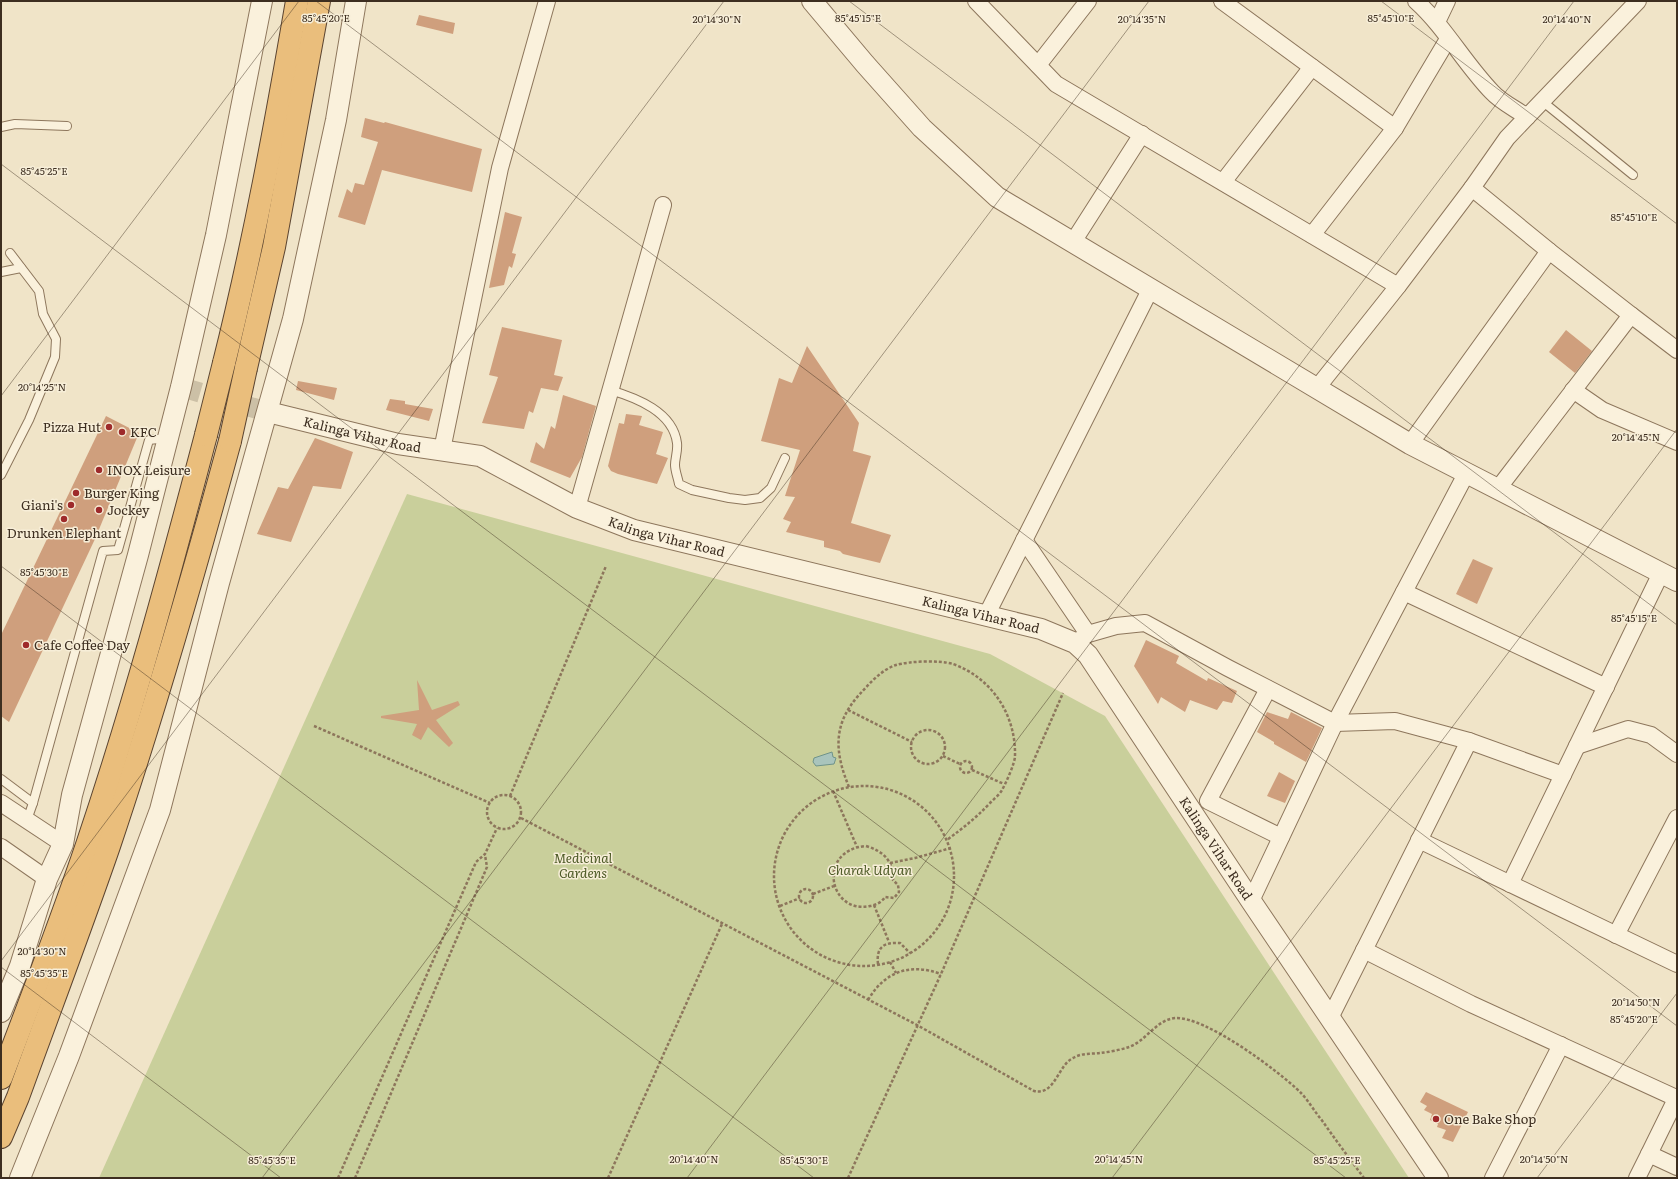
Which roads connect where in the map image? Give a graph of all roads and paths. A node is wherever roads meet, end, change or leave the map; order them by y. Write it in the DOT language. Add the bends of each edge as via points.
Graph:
graph roads {
  1 [pos="262,1"];
  2 [pos="297,1"];
  3 [pos="319,1"];
  4 [pos="356,1"];
  5 [pos="547,1"];
  6 [pos="812,1"];
  7 [pos="976,1"];
  8 [pos="1088,1"];
  9 [pos="1222,1"];
  10 [pos="1416,1"];
  11 [pos="1446,1"];
  12 [pos="1638,1"];
  13 [pos="1437,22"];
  14 [pos="1448,39"];
  15 [pos="1038,65"];
  16 [pos="1312,68"];
  17 [pos="1542,101"];
  18 [pos="1527,117"];
  19 [pos="67,126"];
  20 [pos="1,127"];
  21 [pos="1395,128"];
  22 [pos="1142,134"];
  23 [pos="1633,175"];
  24 [pos="1222,182"];
  25 [pos="1472,188"];
  26 [pos="663,205"];
  27 [pos="1312,235"];
  28 [pos="1073,242"];
  29 [pos="1549,251"];
  30 [pos="10,253"];
  31 [pos="21,268"];
  32 [pos="1,272"];
  33 [pos="1398,286"];
  34 [pos="1151,288"];
  35 [pos="1631,315"];
  36 [pos="1677,350"];
  37 [pos="1317,388"];
  38 [pos="610,390"];
  39 [pos="1573,390"];
  40 [pos="268,412"];
  41 [pos="167,438"];
  42 [pos="1677,442"];
  43 [pos="1410,444"];
  44 [pos="442,450"];
  45 [pos="786,458"];
  46 [pos="1466,474"];
  47 [pos="1,475"];
  48 [pos="1497,490"];
  49 [pos="577,508"];
  50 [pos="1024,540"];
  51 [pos="606,566"];
  52 [pos="1669,577"];
  53 [pos="1404,592"];
  54 [pos="986,616"];
  55 [pos="1082,639"];
  56 [pos="1606,687"];
  57 [pos="1268,689"];
  58 [pos="1063,693"];
  59 [pos="848,710"];
  60 [pos="1335,723"];
  61 [pos="314,726"];
  62 [pos="1469,741"];
  63 [pos="912,742"];
  64 [pos="1577,746"];
  65 [pos="1677,754"];
  66 [pos="943,756"];
  67 [pos="960,764"];
  68 [pos="972,770"];
  69 [pos="1563,775"];
  70 [pos="1,779"];
  71 [pos="1004,784"];
  72 [pos="850,788"];
  73 [pos="833,791"];
  74 [pos="510,796"];
  75 [pos="1,802"];
  76 [pos="33,803"];
  77 [pos="490,803"];
  78 [pos="521,818"];
  79 [pos="1677,818"];
  80 [pos="27,820"];
  81 [pos="497,828"];
  82 [pos="1281,837"];
  83 [pos="946,840"];
  84 [pos="1419,840"];
  85 [pos="63,844"];
  86 [pos="1,847"];
  87 [pos="857,847"];
  88 [pos="951,848"];
  89 [pos="485,854"];
  90 [pos="890,863"];
  91 [pos="47,879"];
  92 [pos="1510,884"];
  93 [pos="834,886"];
  94 [pos="813,894"];
  95 [pos="800,898"];
  96 [pos="1251,901"];
  97 [pos="874,905"];
  98 [pos="780,906"];
  99 [pos="722,924"];
  100 [pos="1616,935"];
  101 [pos="889,942"];
  102 [pos="1364,950"];
  103 [pos="910,953"];
  104 [pos="890,962"];
  105 [pos="878,964"];
  106 [pos="1677,964"];
  107 [pos="896,973"];
  108 [pos="941,974"];
  109 [pos="868,1000"];
  110 [pos="1,1012"];
  111 [pos="1330,1018"];
  112 [pos="917,1025"];
  113 [pos="1561,1045"];
  114 [pos="1,1078"];
  115 [pos="1677,1097"];
  116 [pos="1,1137"];
  117 [pos="1649,1154"];
  118 [pos="1677,1167"];
  119 [pos="20,1178"];
  120 [pos="338,1178"];
  121 [pos="354,1178"];
  122 [pos="608,1178"];
  123 [pos="848,1178"];
  124 [pos="1364,1178"];
  125 [pos="1438,1178"];
  126 [pos="1493,1178"];
  127 [pos="1637,1178"];
  1 -- 41 [label="street" via="216,235"];
  2 -- 114 [label="highway, bridge" via="272,150 243,288 168,580 88,841 52,946"];
  3 -- 116 [label="highway, bridge" via="274,247 230,441 190,588 108,847 18,1097"];
  4 -- 40 [label="street" via="336,120 302,280"];
  5 -- 44 [label="street" via="500,168"];
  6 -- 28 [label="street" via="922,128 997,197"];
  7 -- 15 [label="street"];
  8 -- 15 [label="street"];
  9 -- 16 [label="street"];
  10 -- 13 [label="street"];
  11 -- 13 [label="street"];
  12 -- 17 [label="street"];
  13 -- 14 [label="street"];
  14 -- 18 [label="street" via="1493,94"];
  14 -- 21 [label="street"];
  15 -- 22 [label="street" via="1056,84"];
  16 -- 21 [label="street"];
  16 -- 24 [label="street"];
  17 -- 18 [label="street"];
  17 -- 23 [label="lane"];
  18 -- 25 [label="street" via="1507,138"];
  19 -- 20 [label="lane" via="21,124"];
  21 -- 27 [label="street"];
  22 -- 24 [label="street"];
  22 -- 28 [label="street"];
  24 -- 27 [label="street"];
  25 -- 29 [label="street"];
  25 -- 33 [label="street"];
  26 -- 38 [label="street"];
  27 -- 33 [label="street"];
  28 -- 34 [label="street"];
  29 -- 35 [label="street"];
  29 -- 43 [label="street"];
  30 -- 31 [label="lane"];
  31 -- 32 [label="lane"];
  31 -- 47 [label="lane" via="39,291 43,314 56,339 55,357 29,420"];
  33 -- 37 [label="street"];
  34 -- 37 [label="street"];
  34 -- 50 [label="street"];
  35 -- 36 [label="street"];
  35 -- 39 [label="street"];
  37 -- 43 [label="street"];
  38 -- 45 [label="lane" via="630,396 652,408 668,421 676,434 678,446 675,466 679,484 692,490 746,500 760,498 771,488"];
  38 -- 49 [label="street"];
  39 -- 42 [label="street" via="1602,410"];
  39 -- 48 [label="street"];
  40 -- 44 [label="street, Kalinga Vihar Road" via="398,444"];
  40 -- 119 [label="street" via="219,583 160,810 69,1056"];
  41 -- 76 [label="lane" via="148,440 118,550 103,551"];
  41 -- 85 [label="street" via="72,795"];
  43 -- 46 [label="street"];
  44 -- 49 [label="street, Kalinga Vihar Road" via="480,456"];
  46 -- 48 [label="street"];
  46 -- 53 [label="street"];
  48 -- 52 [label="street"];
  49 -- 54 [label="street, Kalinga Vihar Road" via="634,530"];
  50 -- 54 [label="street"];
  50 -- 55 [label="street"];
  51 -- 74 [label="path"];
  52 -- 56 [label="street"];
  53 -- 56 [label="street"];
  53 -- 60 [label="street"];
  54 -- 55 [label="street, Kalinga Vihar Road"];
  55 -- 57 [label="street" via="1116,626 1145,623"];
  55 -- 96 [label="street, Kalinga Vihar Road" via="1088,655"];
  56 -- 64 [label="street"];
  57 -- 60 [label="street"];
  57 -- 82 [label="street" via="1208,801"];
  58 -- 108 [label="path"];
  59 -- 63 [label="path"];
  59 -- 71 [label="path" via="875,678 895,666 923,661 952,664 977,676 996,694 1010,722 1015,757"];
  59 -- 72 [label="path" via="842,721 838,743 841,767"];
  60 -- 62 [label="street" via="1395,721"];
  60 -- 82 [label="street"];
  61 -- 77 [label="path"];
  62 -- 69 [label="street"];
  62 -- 84 [label="street"];
  63 -- 66 [label="path" via="914,758 923,764 934,764"];
  63 -- 66 [label="path" via="924,730 936,732 944,740"];
  64 -- 65 [label="street" via="1628,729 1651,735"];
  64 -- 69 [label="street"];
  66 -- 67 [label="path"];
  67 -- 68 [label="path" via="969,762"];
  67 -- 68 [label="path" via="964,773"];
  68 -- 71 [label="path"];
  69 -- 92 [label="street"];
  70 -- 76 [label="lane"];
  71 -- 83 [label="path" via="1002,790 973,821"];
  72 -- 73 [label="path"];
  72 -- 83 [label="path" via="861,785 890,789 916,802 937,822"];
  73 -- 87 [label="path"];
  73 -- 98 [label="path" via="808,805 787,828 776,857 774,888"];
  74 -- 77 [label="path" via="499,797"];
  74 -- 78 [label="path" via="521,807"];
  75 -- 80 [label="street"];
  76 -- 80 [label="lane"];
  77 -- 81 [label="path" via="488,814 492,824"];
  78 -- 81 [label="path" via="514,827"];
  78 -- 99 [label="path"];
  79 -- 100 [label="street"];
  80 -- 85 [label="street"];
  81 -- 89 [label="path"];
  82 -- 96 [label="street"];
  83 -- 88 [label="path"];
  84 -- 92 [label="street"];
  84 -- 102 [label="street"];
  85 -- 91 [label="street"];
  86 -- 91 [label="street"];
  87 -- 90 [label="path" via="876,849 885,855"];
  87 -- 93 [label="path" via="847,851 840,858 834,871"];
  88 -- 90 [label="path"];
  88 -- 103 [label="path" via="955,876 950,905 936,931"];
  89 -- 120 [label="path" via="476,862"];
  89 -- 121 [label="path" via="487,868"];
  90 -- 97 [label="path" via="894,872 893,880 898,884 898,892 894,898 886,897"];
  91 -- 110 [label="street" via="20,966"];
  92 -- 100 [label="street"];
  93 -- 94 [label="path"];
  93 -- 97 [label="path" via="846,902 855,906"];
  94 -- 95 [label="path" via="812,900 807,902"];
  94 -- 95 [label="path" via="809,889 804,889"];
  95 -- 98 [label="path"];
  96 -- 111 [label="street, Kalinga Vihar Road"];
  97 -- 101 [label="path"];
  98 -- 105 [label="path" via="783,917 802,942 827,959 856,966"];
  99 -- 109 [label="path"];
  99 -- 122 [label="path"];
  100 -- 106 [label="street"];
  101 -- 103 [label="path" via="900,943"];
  101 -- 105 [label="path" via="884,944 880,951"];
  102 -- 111 [label="street"];
  102 -- 113 [label="street" via="1471,1004"];
  103 -- 104 [label="path"];
  104 -- 105 [label="path"];
  104 -- 107 [label="path"];
  107 -- 108 [label="path" via="922,969"];
  107 -- 109 [label="path" via="883,981"];
  108 -- 112 [label="path"];
  109 -- 112 [label="path"];
  111 -- 125 [label="street, Kalinga Vihar Road"];
  112 -- 123 [label="path"];
  112 -- 124 [label="path" via="1029,1090 1038,1092 1050,1087 1072,1058 1134,1045 1160,1024 1174,1018 1188,1019 1204,1025 1257,1057 1301,1093"];
  113 -- 115 [label="street"];
  113 -- 126 [label="street"];
  115 -- 117 [label="street"];
  117 -- 118 [label="street"];
  117 -- 127 [label="street"];
}
